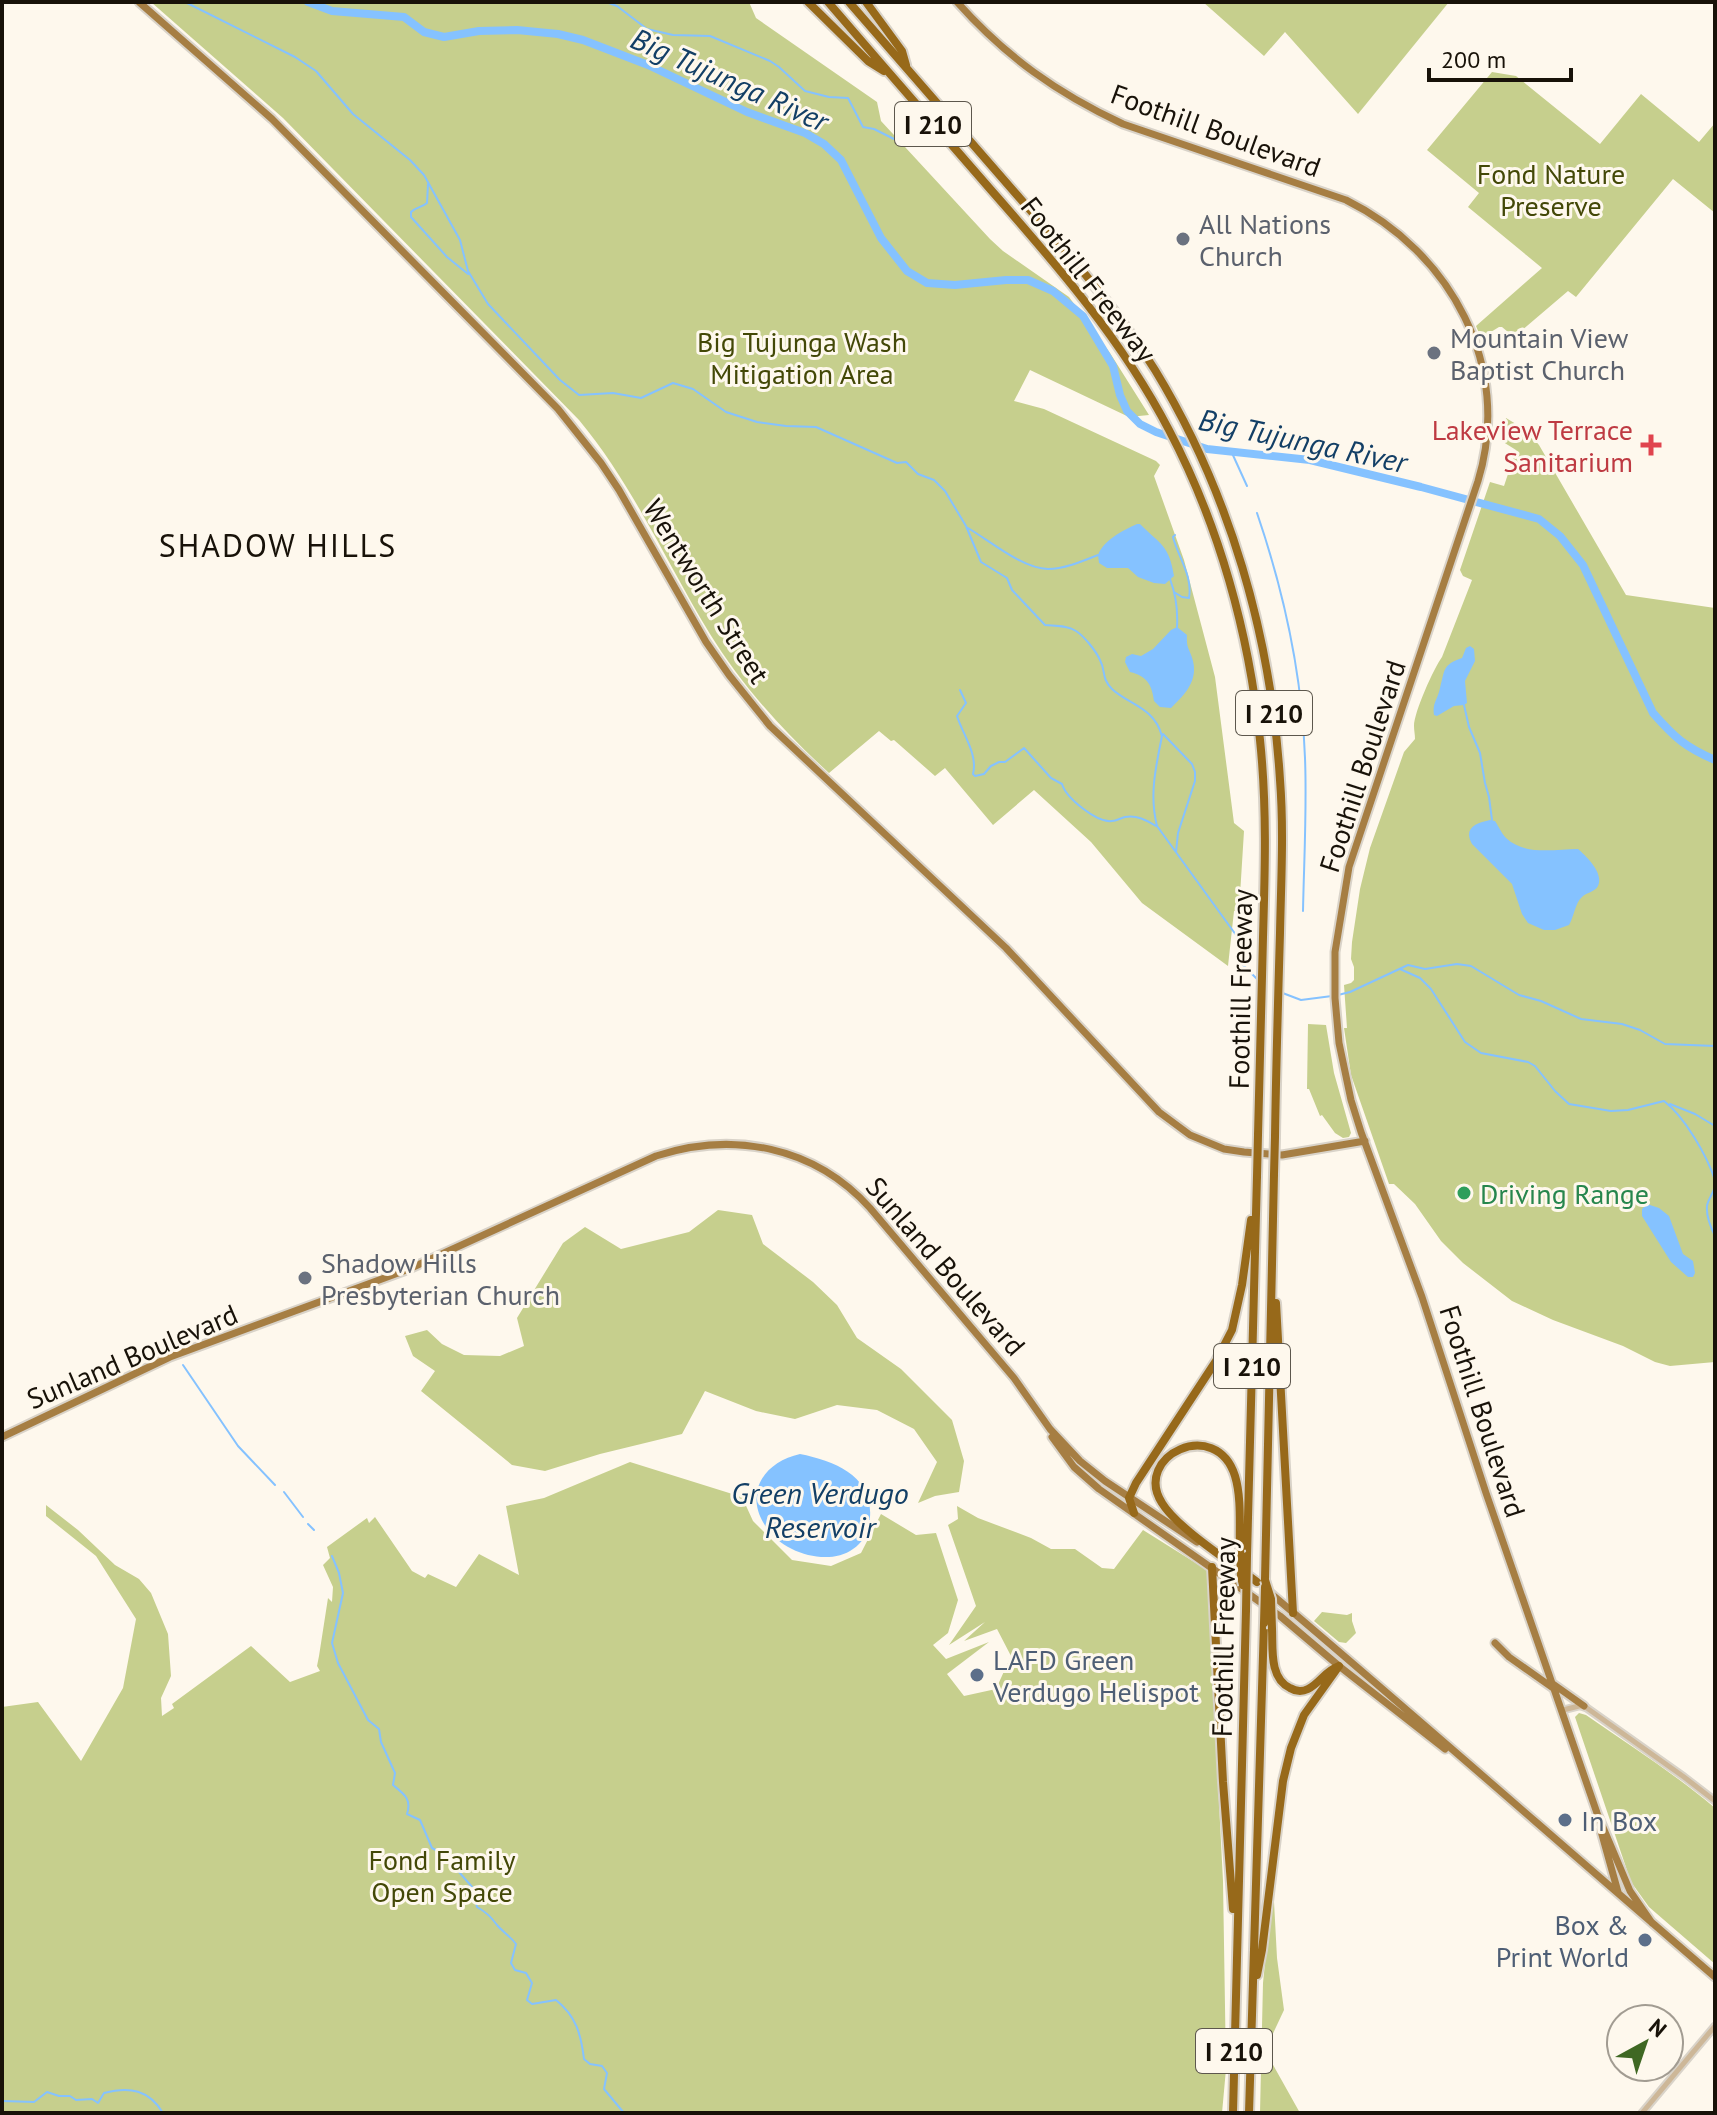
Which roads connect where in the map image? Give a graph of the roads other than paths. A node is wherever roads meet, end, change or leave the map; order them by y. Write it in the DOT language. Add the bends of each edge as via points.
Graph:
graph roads {
  1 [pos="139,2"];
  2 [pos="808,2"];
  3 [pos="828,2"];
  4 [pos="849,2"];
  5 [pos="866,2"];
  6 [pos="957,2"];
  7 [pos="908,69"];
  8 [pos="892,77"];
  9 [pos="1365,1141"];
  10 [pos="1257,1176"];
  11 [pos="1272,1226"];
  12 [pos="1041,1417"];
  13 [pos="2,1437"];
  14 [pos="1129,1498"];
  15 [pos="1134,1513"];
  16 [pos="1244,1553"];
  17 [pos="1212,1567"];
  18 [pos="1261,1581"];
  19 [pos="1293,1613"];
  20 [pos="1495,1643"];
  21 [pos="1339,1666"];
  22 [pos="1554,1688"];
  23 [pos="1584,1706"];
  24 [pos="1563,1710"];
  25 [pos="1470,1766"];
  26 [pos="1715,1801"];
  27 [pos="1597,1813"];
  28 [pos="1608,1862"];
  29 [pos="1582,1864"];
  30 [pos="1621,1897"];
  31 [pos="1652,1923"];
  32 [pos="1715,1977"];
  33 [pos="1236,1990"];
  34 [pos="1253,1991"];
  35 [pos="1715,2026"];
  36 [pos="1233,2113"];
  37 [pos="1249,2113"];
  38 [pos="1642,2113"];
  1 -- 9 [label="main road, Wentworth Street" via="272,119 558,409 619,490 706,642 773,730 1006,948 1159,1112 1190,1135 1224,1149 1265,1155"];
  2 -- 8 [label="highway" via="868,61"];
  3 -- 8 [label="highway, Foothill Freeway / I 210"];
  4 -- 7 [label="highway, Foothill Freeway / I 210"];
  5 -- 7 [label="highway" via="902,51"];
  6 -- 9 [label="main road, Foothill Boulevard" via="1015,59 1080,103 1123,124 1346,200 1377,218 1406,239 1446,284 1476,346 1487,392 1484,459 1349,867 1337,934 1337,1023 1346,1080"];
  7 -- 11 [label="highway, Foothill Freeway / I 210, bridge" via="1076,263 1154,368 1194,441 1250,595 1271,695 1281,798"];
  8 -- 10 [label="highway, Foothill Freeway / I 210, bridge" via="1039,245 1128,360 1196,485 1231,590 1255,697 1265,819"];
  9 -- 22 [label="main road, Foothill Boulevard"];
  10 -- 14 [label="highway" via="1232,1330"];
  10 -- 16 [label="highway, Foothill Freeway / I 210"];
  11 -- 18 [label="highway, Foothill Freeway / I 210, bridge"];
  11 -- 19 [label="highway"];
  12 -- 13 [label="main road, Sunland Boulevard" via="1000,1361 846,1185 788,1154 716,1143 656,1156 432,1259 170,1357"];
  12 -- 14 [label="main road, Sunland Boulevard" via="1080,1461"];
  12 -- 15 [label="main road, Sunland Boulevard" via="1074,1467"];
  14 -- 15 [label="highway"];
  14 -- 18 [label="main road, Sunland Boulevard"];
  15 -- 17 [label="main road, Sunland Boulevard"];
  16 -- 18 [label="highway" via="1237,1484 1229,1463 1204,1445 1174,1451 1156,1481 1163,1506"];
  16 -- 33 [label="highway, Foothill Freeway / I 210, bridge"];
  17 -- 21 [label="main road, Sunland Boulevard"];
  17 -- 33 [label="highway"];
  18 -- 19 [label="main road, Sunland Boulevard"];
  18 -- 21 [label="highway, bridge" via="1271,1599 1275,1670 1281,1681 1299,1691 1308,1689"];
  18 -- 34 [label="highway, Foothill Freeway / I 210, bridge"];
  19 -- 25 [label="main road, Sunland Boulevard"];
  20 -- 22 [label="main road"];
  21 -- 25 [label="main road, Sunland Boulevard"];
  21 -- 34 [label="highway" via="1304,1715 1291,1748"];
  22 -- 23 [label="main road"];
  22 -- 24 [label="main road, Foothill Boulevard"];
  23 -- 24 [label="street"];
  23 -- 26 [label="street"];
  24 -- 27 [label="main road, Foothill Boulevard"];
  25 -- 29 [label="main road, Sunland Boulevard"];
  27 -- 28 [label="main road, Foothill Boulevard"];
  27 -- 31 [label="main road, Foothill Boulevard" via="1630,1891"];
  28 -- 29 [label="main road" via="1600,1868"];
  28 -- 30 [label="main road, Foothill Boulevard"];
  29 -- 30 [label="main road, Sunland Boulevard"];
  30 -- 31 [label="main road, Foothill Boulevard"];
  31 -- 32 [label="main road, Foothill Boulevard"];
  33 -- 36 [label="highway, Foothill Freeway / I 210"];
  34 -- 37 [label="highway, Foothill Freeway / I 210"];
  35 -- 38 [label="street"];
}
